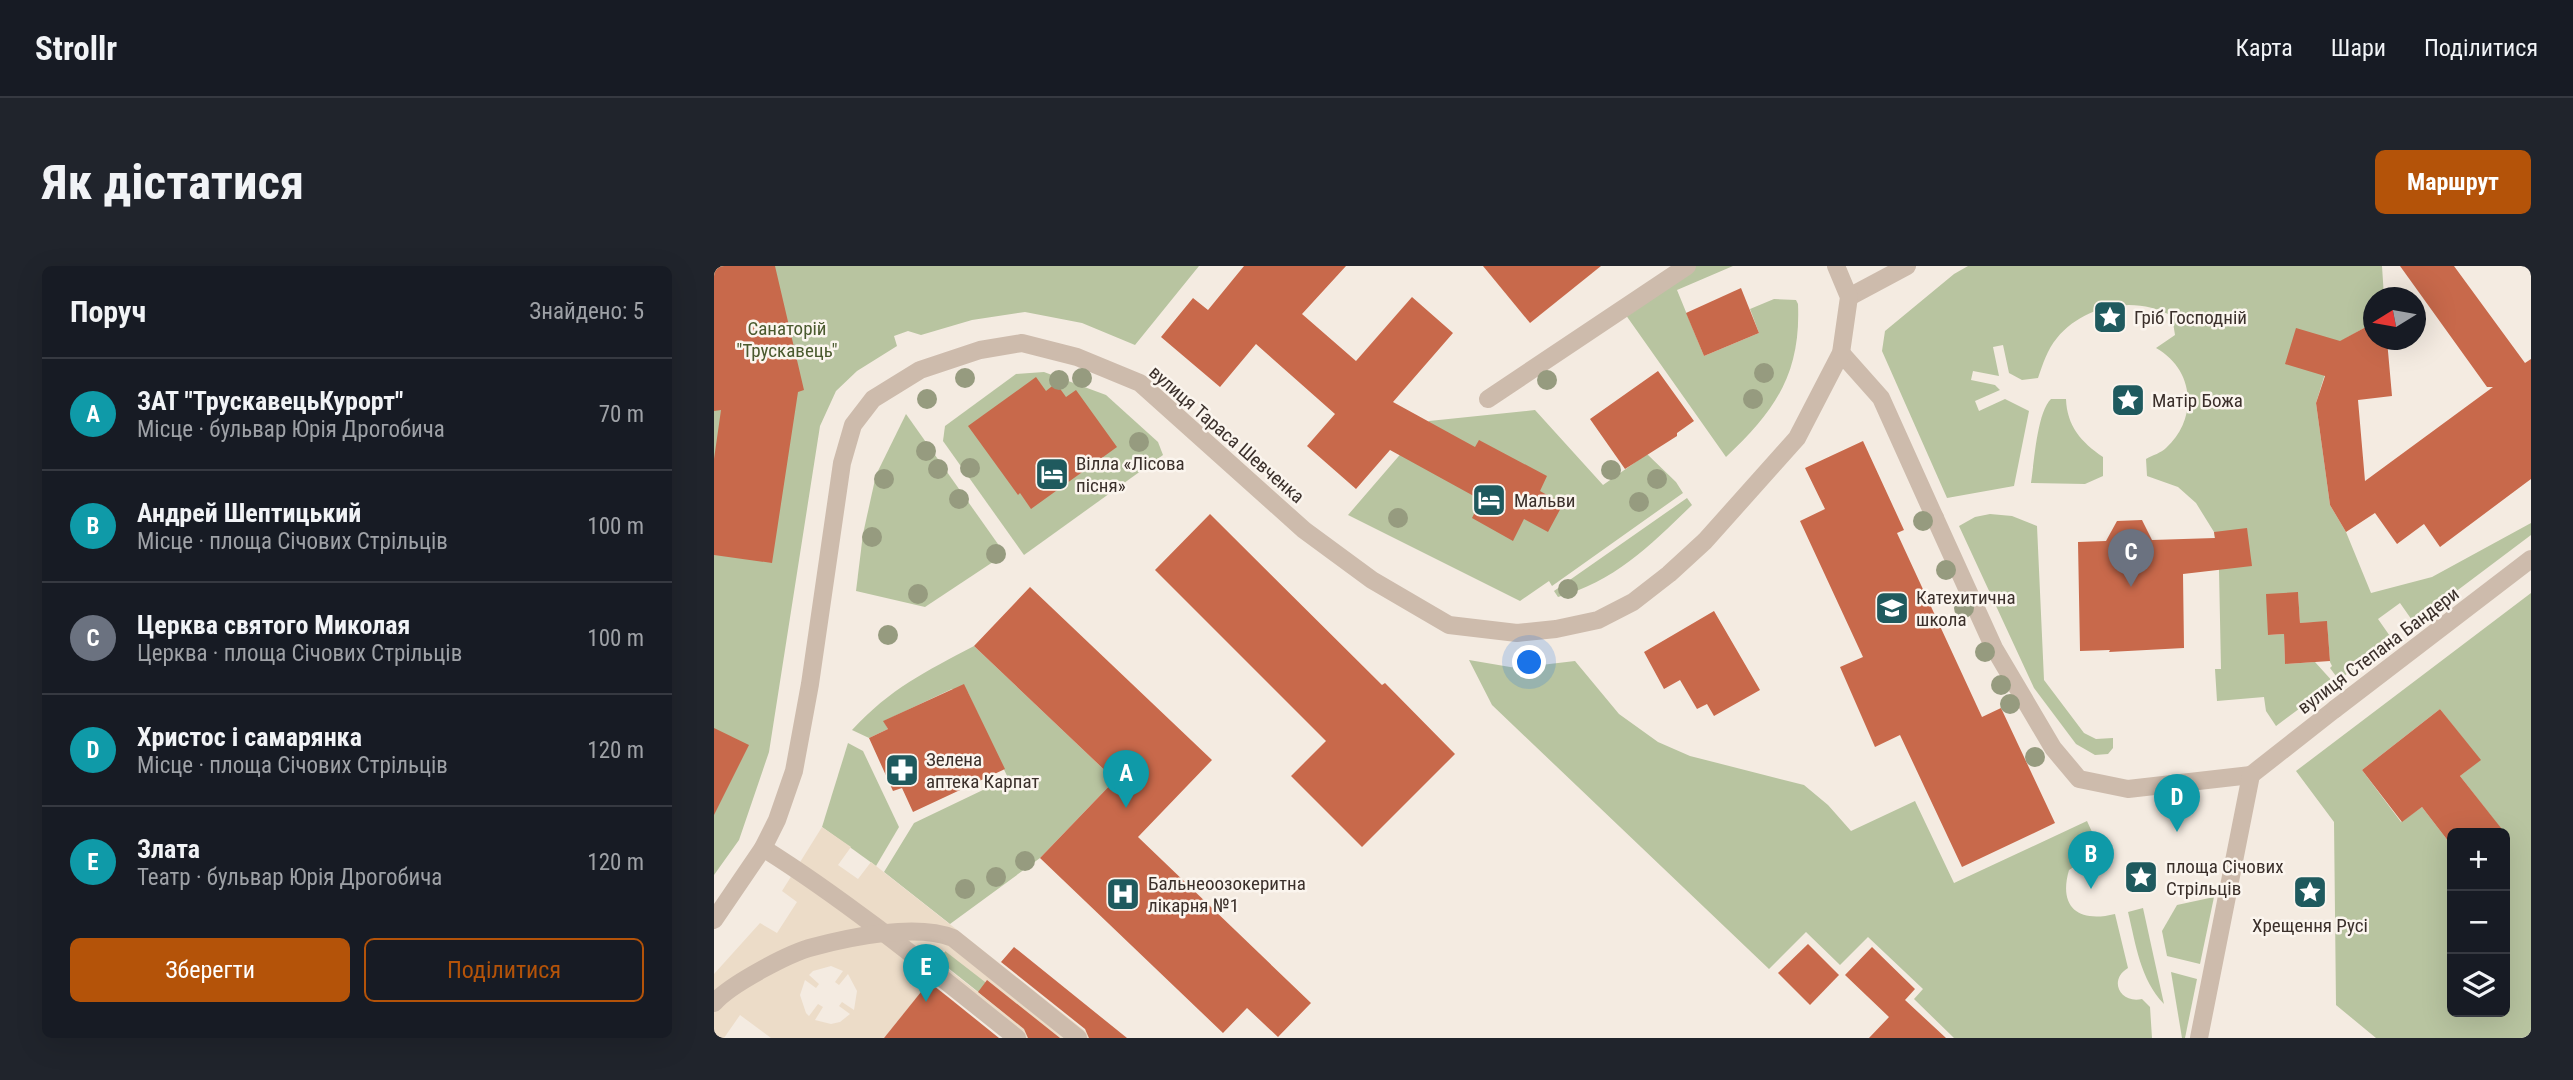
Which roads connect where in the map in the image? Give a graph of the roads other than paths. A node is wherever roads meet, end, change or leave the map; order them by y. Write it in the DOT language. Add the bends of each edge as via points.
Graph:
graph roads {
  1 [pos="1687,266"];
  2 [pos="1836,266"];
  3 [pos="1907,266"];
  4 [pos="1849,297"];
  5 [pos="1841,353"];
  6 [pos="1488,398"];
  7 [pos="2531,559"];
  8 [pos="2251,775"];
  9 [pos="763,848"];
  10 [pos="714,920"];
  11 [pos="884,934"];
  12 [pos="718,998"];
  13 [pos="1017,1038"];
  14 [pos="1078,1038"];
  15 [pos="2199,1038"];
  1 -- 6 [label="street"];
  2 -- 4 [label="street"];
  3 -- 4 [label="street"];
  4 -- 5 [label="street, вулиця Тараса Шевченка"];
  5 -- 8 [label="street" via="1881,398 1994,648 2053,748 2079,779 2128,789"];
  5 -- 9 [label="street, вулиця Тараса Шевченка" via="1797,438 1705,541 1669,574 1633,602 1598,620 1517,633 1449,625 1372,580 1304,530 1140,383 1077,357 1022,343 979,350 920,370 873,399 853,425 842,463 794,771"];
  7 -- 8 [label="street, вулиця Степана Бандери"];
  8 -- 15 [label="street"];
  9 -- 10 [label="street, вулиця Тараса Шевченка"];
  9 -- 11 [label="street"];
  11 -- 12 [label="street" via="810,948 750,976"];
  11 -- 13 [label="street"];
  11 -- 14 [label="street" via="930,932 953,938"];
}
